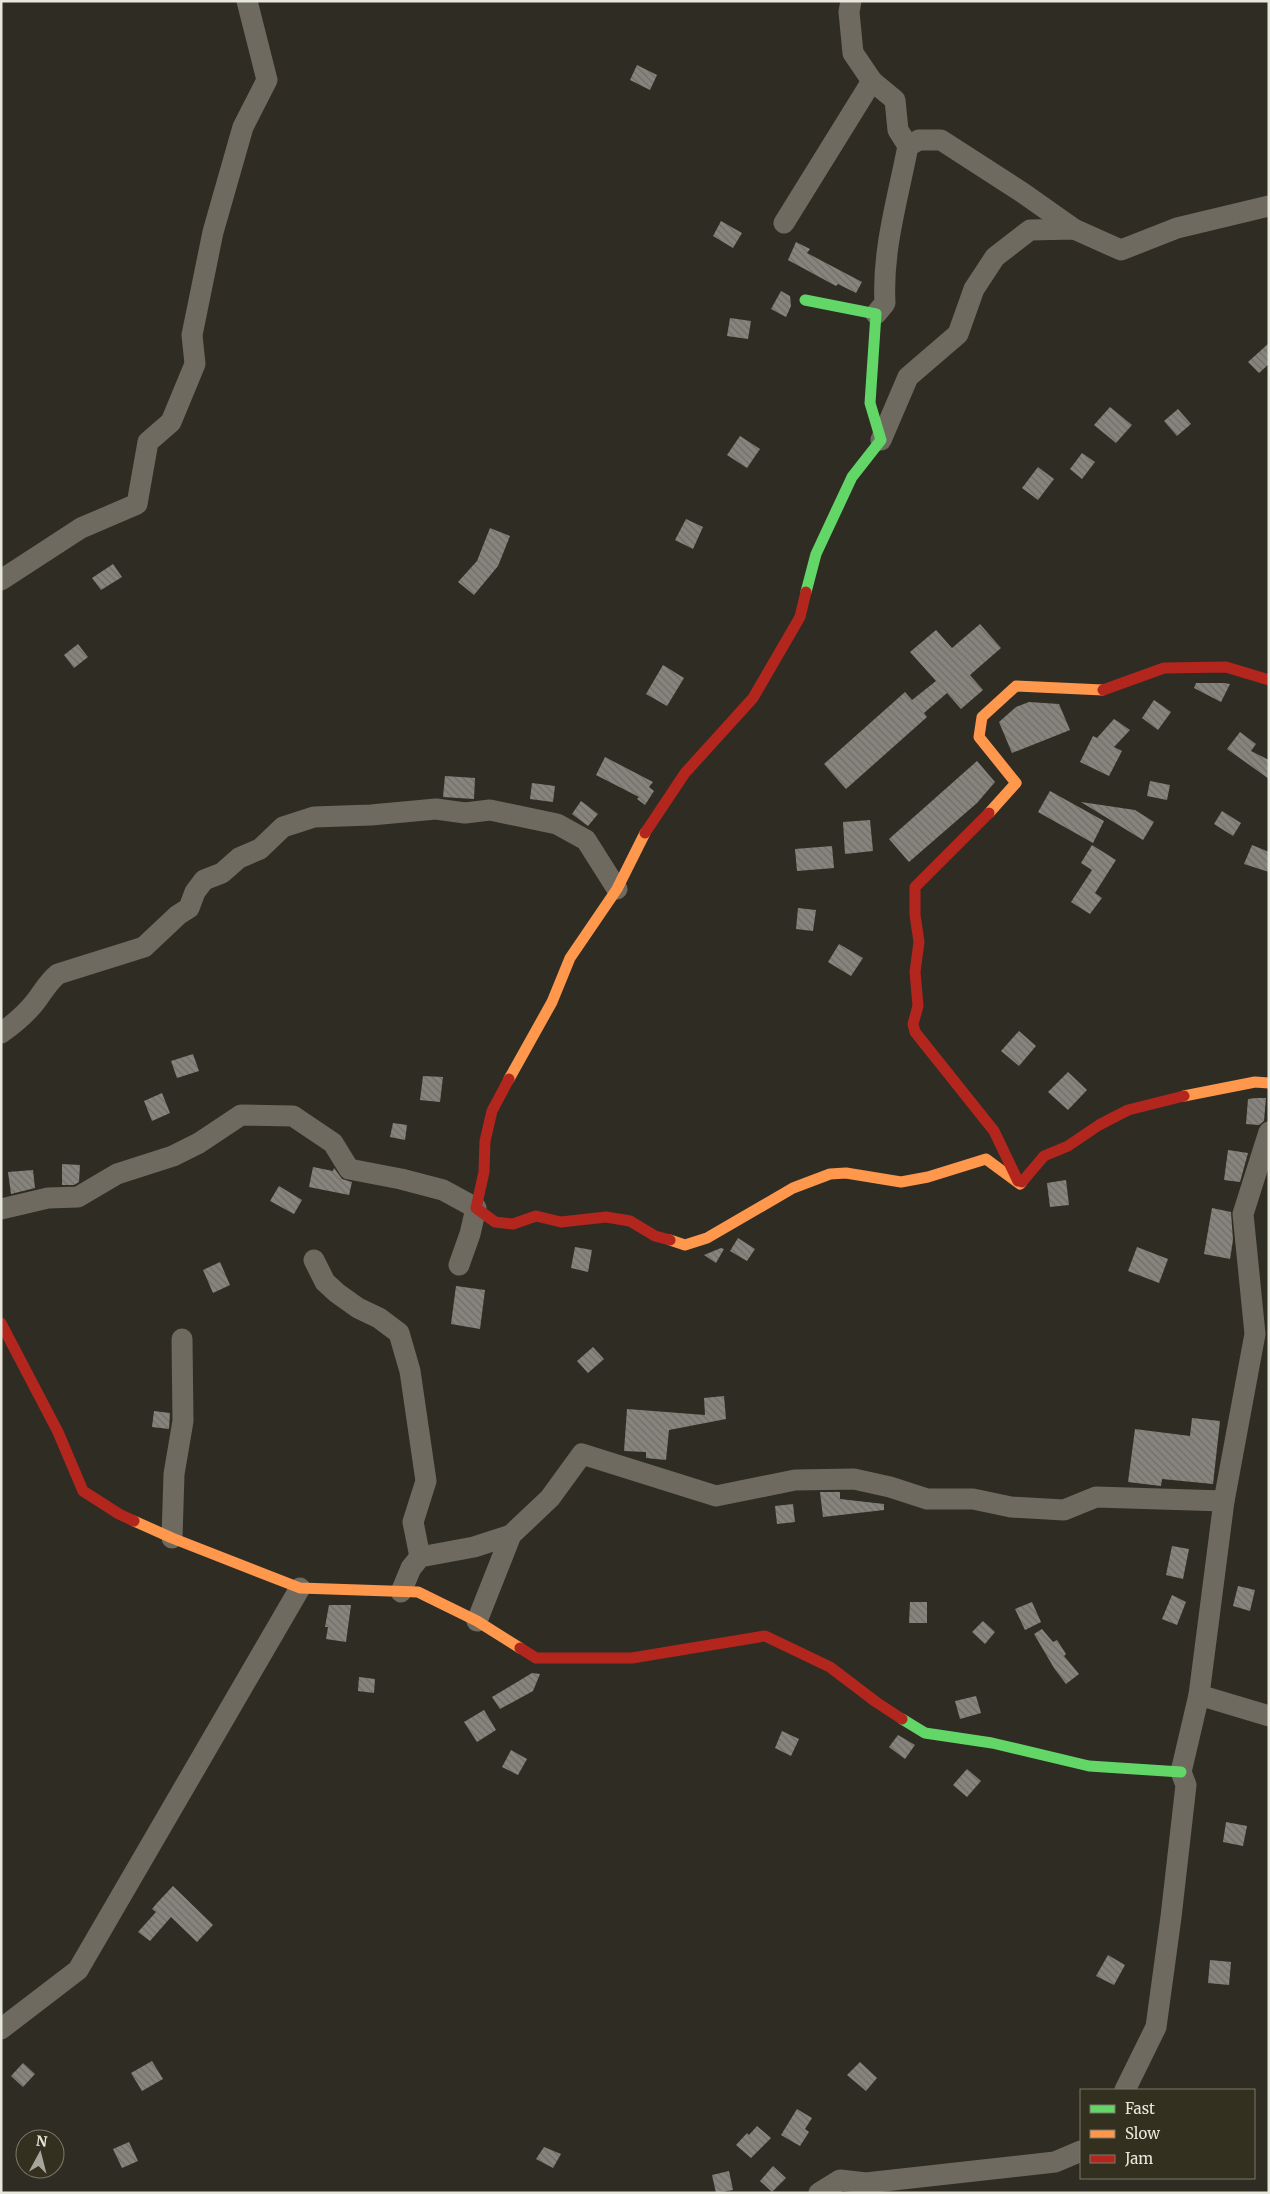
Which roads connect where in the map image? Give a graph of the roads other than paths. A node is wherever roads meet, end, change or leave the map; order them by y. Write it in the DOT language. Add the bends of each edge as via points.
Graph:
graph roads {
  1 [pos="247,1"];
  2 [pos="851,1"];
  3 [pos="872,81"];
  4 [pos="908,146"];
  5 [pos="1269,206"];
  6 [pos="784,223"];
  7 [pos="1074,229"];
  8 [pos="805,300"];
  9 [pos="876,314"];
  10 [pos="881,440"];
  11 [pos="1,580"];
  12 [pos="1269,680"];
  13 [pos="616,889"];
  14 [pos="1,1034"];
  15 [pos="1269,1083"];
  16 [pos="1269,1132"];
  17 [pos="1020,1184"];
  18 [pos="476,1208"];
  19 [pos="1,1209"];
  20 [pos="314,1260"];
  21 [pos="459,1265"];
  22 [pos="1,1323"];
  23 [pos="182,1339"];
  24 [pos="1224,1501"];
  25 [pos="510,1535"];
  26 [pos="172,1538"];
  27 [pos="420,1557"];
  28 [pos="300,1588"];
  29 [pos="401,1592"];
  30 [pos="477,1621"];
  31 [pos="1199,1695"];
  32 [pos="1269,1716"];
  33 [pos="1181,1772"];
  34 [pos="1,2029"];
  35 [pos="1125,2089"];
  36 [pos="1080,2151"];
  37 [pos="820,2193"];
  1 -- 11 [label="street" via="267,80 243,127 214,232 192,335 195,364 172,422 148,442 137,504 80,528"];
  2 -- 3 [label="street" via="853,53"];
  3 -- 4 [label="street" via="894,100 898,130"];
  3 -- 6 [label="street"];
  4 -- 7 [label="street" via="919,140 941,140"];
  4 -- 9 [label="street" via="884,276 885,303"];
  5 -- 7 [label="street" via="1177,228 1121,250"];
  7 -- 10 [label="street" via="1030,230 995,257 974,289 958,334 908,377"];
  8 -- 9 [label="street"];
  9 -- 10 [label="street" via="870,403"];
  10 -- 13 [label="street" via="852,477 816,554 800,616 753,698 685,773 647,828"];
  12 -- 17 [label="street" via="1226,667 1164,668 1105,690 1016,686 982,718 979,737 1016,783 915,887 919,942 915,972 918,1006 913,1024 994,1131"];
  13 -- 14 [label="street" via="586,840 557,824 490,810 465,814 436,809 371,816 314,817 283,827 260,849 239,858 222,873 204,880 189,908 144,947 58,974 23,1016"];
  13 -- 18 [label="street" via="570,958 552,1002 492,1111"];
  15 -- 17 [label="street" via="1255,1082 1128,1110 1068,1146 1044,1156"];
  16 -- 24 [label="street" via="1243,1214 1255,1334"];
  17 -- 18 [label="street" via="986,1159 901,1182 846,1173 830,1174 794,1188 707,1238 685,1245 655,1236 630,1222 606,1217 561,1222 536,1216 513,1224 495,1222"];
  18 -- 19 [label="street" via="443,1190 350,1168 333,1143 293,1116 241,1115 199,1143 173,1156 117,1174 78,1197 48,1198"];
  18 -- 21 [label="street"];
  20 -- 27 [label="street" via="324,1282 399,1333 410,1371 426,1481 414,1522"];
  22 -- 26 [label="street" via="58,1432 83,1492 119,1514"];
  23 -- 26 [label="street" via="183,1421 174,1474"];
  24 -- 25 [label="street" via="1096,1497 1064,1510 1011,1507 973,1499 927,1499 890,1486 854,1479 795,1480 716,1496 582,1454 550,1498"];
  24 -- 31 [label="street"];
  25 -- 27 [label="street" via="474,1547"];
  25 -- 30 [label="street"];
  26 -- 28 [label="street"];
  27 -- 29 [label="street" via="411,1568"];
  28 -- 29 [label="street"];
  28 -- 34 [label="street" via="78,1970"];
  29 -- 30 [label="street" via="418,1592"];
  30 -- 33 [label="street" via="536,1658 632,1658 765,1636 830,1666 876,1702 925,1733 992,1743 1089,1766"];
  31 -- 32 [label="street"];
  31 -- 33 [label="street"];
  33 -- 35 [label="street" via="1186,1785 1156,2027"];
  36 -- 37 [label="street" via="1055,2162 866,2183 840,2180"];
}
